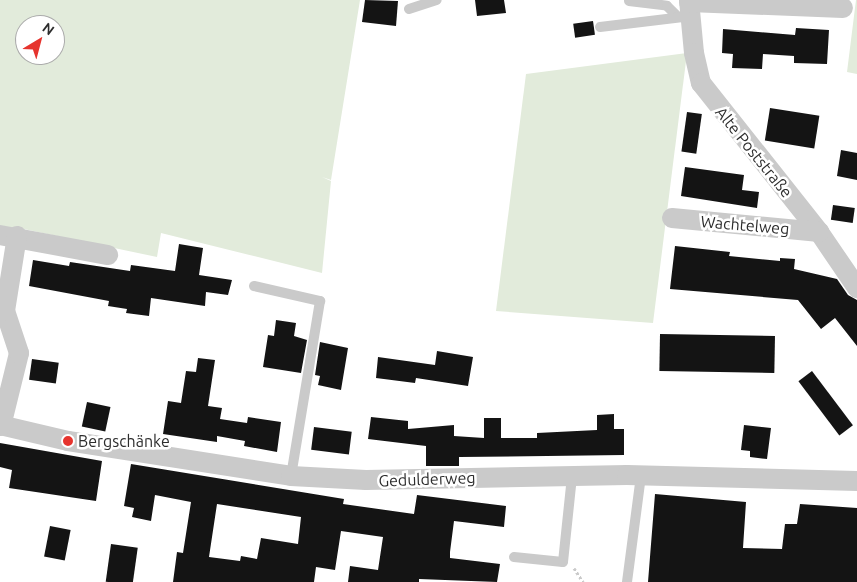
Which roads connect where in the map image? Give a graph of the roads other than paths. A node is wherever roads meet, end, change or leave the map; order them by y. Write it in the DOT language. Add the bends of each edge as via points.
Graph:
graph roads {
  1 [pos="437,0"];
  2 [pos="629,1"];
  3 [pos="686,8"];
  4 [pos="850,8"];
  5 [pos="409,9"];
  6 [pos="600,27"];
  7 [pos="672,218"];
  8 [pos="819,232"];
  9 [pos="9,235"];
  10 [pos="108,254"];
  11 [pos="254,286"];
  12 [pos="857,288"];
  13 [pos="0,426"];
  14 [pos="291,476"];
  15 [pos="572,476"];
  16 [pos="641,476"];
  17 [pos="857,481"];
  18 [pos="514,558"];
  19 [pos="628,582"];
  1 -- 5 [label="lane"];
  2 -- 3 [label="lane"];
  3 -- 4 [label="street"];
  3 -- 6 [label="lane"];
  3 -- 8 [label="street, Alte Poststraße" via="701,83"];
  7 -- 8 [label="street, Wachtelweg"];
  8 -- 12 [label="street, Alte Poststraße"];
  9 -- 10 [label="street, Gedulderweg"];
  9 -- 13 [label="street, Gedulderweg" via="5,311 19,354"];
  11 -- 14 [label="lane" via="320,301"];
  13 -- 14 [label="street, Gedulderweg" via="77,443"];
  14 -- 15 [label="street, Gedulderweg" via="366,480"];
  15 -- 16 [label="street, Gedulderweg"];
  15 -- 18 [label="lane" via="563,562"];
  16 -- 17 [label="street, Gedulderweg"];
  16 -- 19 [label="lane"];
}
